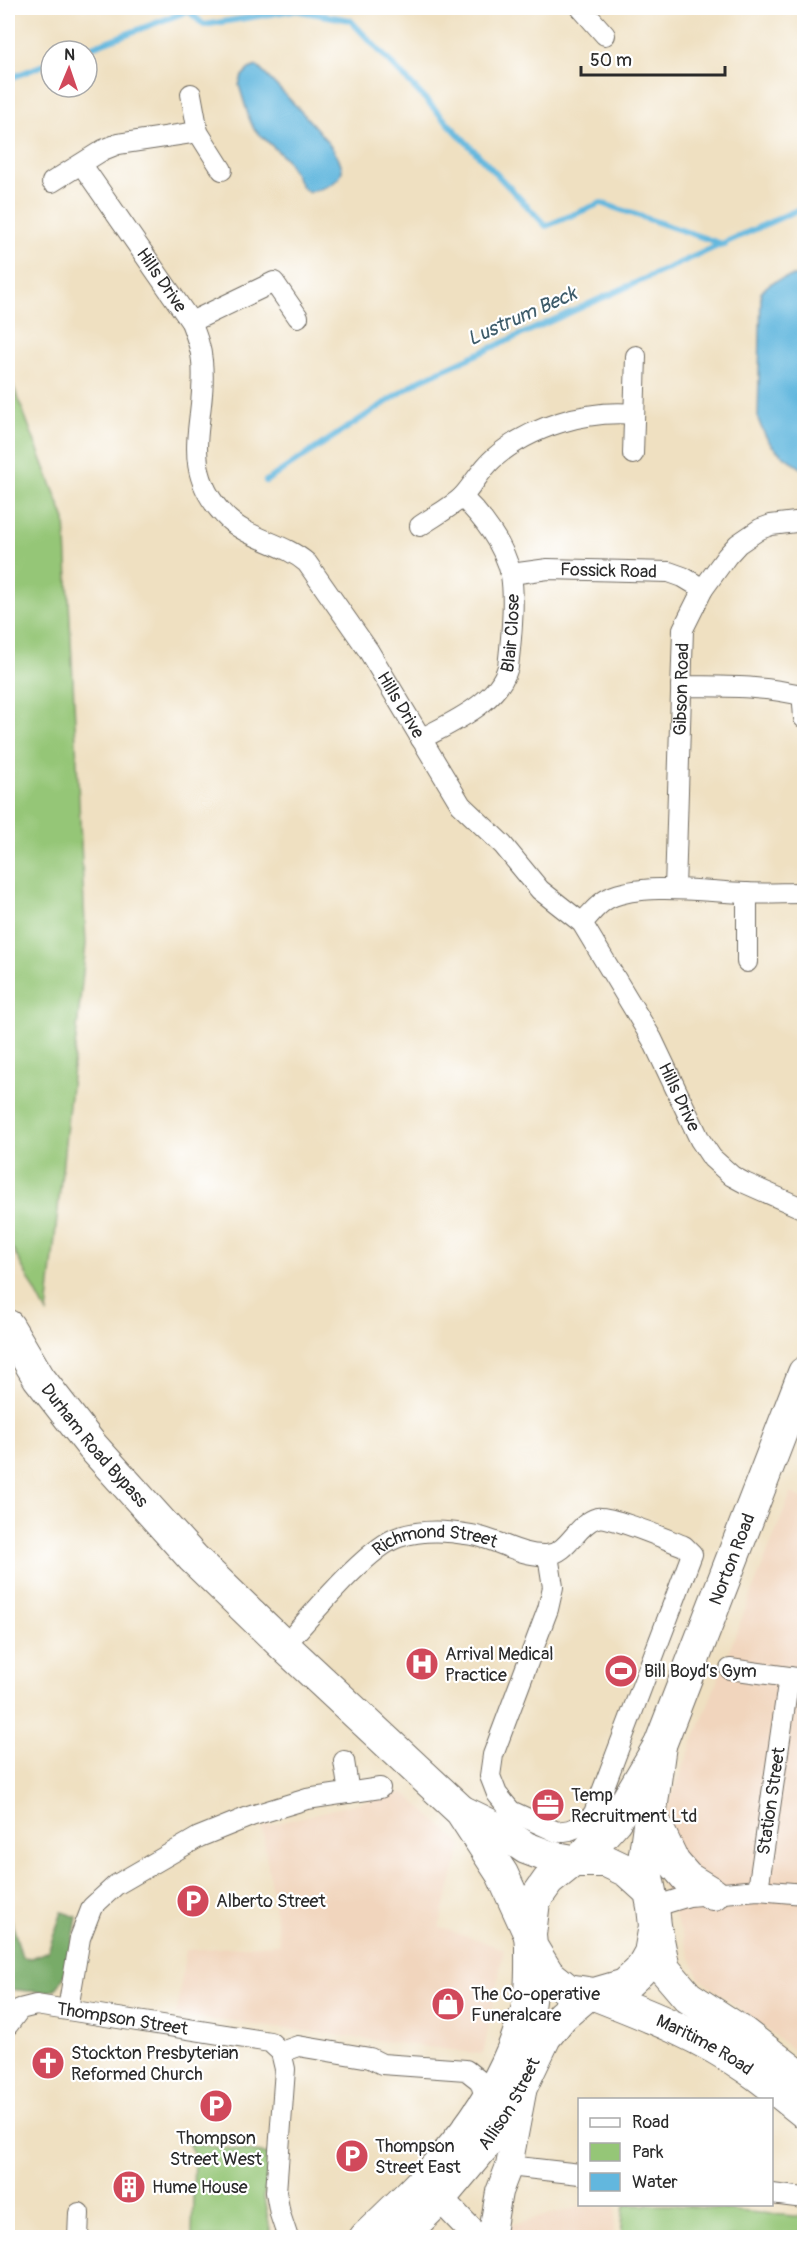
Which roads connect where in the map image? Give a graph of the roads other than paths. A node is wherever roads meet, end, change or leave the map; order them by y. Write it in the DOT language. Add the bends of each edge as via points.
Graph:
graph roads {
  1 [pos="581,8"];
  2 [pos="606,33"];
  3 [pos="191,94"];
  4 [pos="198,132"];
  5 [pos="82,165"];
  6 [pos="222,170"];
  7 [pos="52,182"];
  8 [pos="298,317"];
  9 [pos="191,321"];
  10 [pos="636,356"];
  11 [pos="634,414"];
  12 [pos="633,454"];
  13 [pos="462,497"];
  14 [pos="804,521"];
  15 [pos="420,526"];
  16 [pos="511,574"];
  17 [pos="703,590"];
  18 [pos="681,686"];
  19 [pos="804,695"];
  20 [pos="804,718"];
  21 [pos="421,739"];
  22 [pos="675,889"];
  23 [pos="747,893"];
  24 [pos="801,893"];
  25 [pos="582,923"];
  26 [pos="747,962"];
  27 [pos="804,1209"];
  28 [pos="8,1326"];
  29 [pos="804,1373"];
  30 [pos="548,1555"];
  31 [pos="284,1646"];
  32 [pos="730,1669"];
  33 [pos="797,1678"];
  34 [pos="660,1745"];
  35 [pos="344,1761"];
  36 [pos="380,1788"];
  37 [pos="349,1793"];
  38 [pos="461,1811"];
  39 [pos="651,1815"];
  40 [pos="577,1861"];
  41 [pos="758,1890"];
  42 [pos="714,1894"];
  43 [pos="804,1894"];
  44 [pos="652,1908"];
  45 [pos="530,1941"];
  46 [pos="591,1994"];
  47 [pos="68,2009"];
  48 [pos="14,2017"];
  49 [pos="281,2052"];
  50 [pos="528,2074"];
  51 [pos="804,2080"];
  52 [pos="487,2103"];
  53 [pos="804,2112"];
  54 [pos="509,2166"];
  55 [pos="578,2174"];
  56 [pos="432,2190"];
  57 [pos="773,2194"];
  58 [pos="804,2198"];
  59 [pos="79,2213"];
  60 [pos="78,2238"];
  61 [pos="288,2238"];
  62 [pos="365,2238"];
  63 [pos="400,2238"];
  64 [pos="478,2238"];
  65 [pos="491,2238"];
  1 -- 2 [label="street"];
  3 -- 4 [label="street"];
  4 -- 5 [label="street" via="118,144"];
  4 -- 6 [label="street"];
  5 -- 7 [label="street"];
  5 -- 9 [label="street, Hills Drive"];
  8 -- 9 [label="street" via="274,282"];
  9 -- 21 [label="street, Hills Drive" via="202,363 196,460 200,477 223,515 237,526 294,552 307,563 351,624"];
  10 -- 11 [label="street"];
  11 -- 12 [label="street"];
  11 -- 13 [label="street" via="579,416 521,440 492,460"];
  13 -- 15 [label="street"];
  13 -- 16 [label="street, Blair Close" via="493,535"];
  14 -- 17 [label="street, Gibson Road" via="771,525 749,535 727,556"];
  16 -- 17 [label="street, Fossick Road" via="548,569 669,572"];
  16 -- 21 [label="street, Blair Close" via="505,678 491,696"];
  17 -- 18 [label="street, Gibson Road" via="683,629"];
  18 -- 19 [label="street" via="758,687"];
  18 -- 22 [label="street, Gibson Road"];
  19 -- 20 [label="street"];
  21 -- 25 [label="street, Hills Drive" via="469,815 503,845 540,890"];
  22 -- 23 [label="street"];
  22 -- 25 [label="street" via="616,895 606,899"];
  23 -- 24 [label="street"];
  23 -- 26 [label="street"];
  25 -- 27 [label="street, Hills Drive" via="652,1039 712,1158 745,1184"];
  28 -- 31 [label="main road, Durham Road Bypass" via="39,1378 92,1446 193,1558"];
  29 -- 34 [label="main road, Norton Road"];
  30 -- 30 [label="street" via="559,1551 597,1518 684,1546 692,1554 594,1813 585,1824 556,1832 511,1811 497,1794 490,1776 493,1755 548,1609 553,1587"];
  30 -- 31 [label="street, Richmond Street" via="524,1554 482,1536 437,1530 398,1537 370,1554"];
  31 -- 38 [label="main road, Durham Road Bypass"];
  32 -- 33 [label="street, Station Street"];
  33 -- 41 [label="street, Station Street"];
  34 -- 39 [label="main road, Norton Road"];
  34 -- 40 [label="main road, Norton Road" via="615,1821"];
  35 -- 37 [label="street"];
  36 -- 37 [label="street"];
  37 -- 47 [label="street" via="307,1799 251,1816 199,1837 116,1885 92,1907 80,1938"];
  38 -- 40 [label="main road" via="526,1848"];
  38 -- 45 [label="main road" via="502,1874"];
  39 -- 42 [label="main road" via="674,1863 687,1878"];
  39 -- 44 [label="main road, Norton Road" via="644,1861"];
  40 -- 44 [label="main road" via="606,1861 627,1871"];
  40 -- 45 [label="main road, Norton Road" via="548,1881 534,1901"];
  41 -- 42 [label="street"];
  41 -- 43 [label="street"];
  42 -- 44 [label="street" via="689,1896"];
  44 -- 46 [label="main road, Norton Road" via="650,1953 640,1971 625,1986"];
  44 -- 51 [label="main road, Maritime Road" via="664,1970 688,1997"];
  45 -- 46 [label="main road" via="548,1974 568,1990"];
  45 -- 52 [label="main road, Allison Street" via="528,2007 509,2060"];
  46 -- 50 [label="main road, Allison Street" via="561,2016 545,2037"];
  46 -- 53 [label="main road, Maritime Road" via="656,2018 701,2041 749,2069"];
  47 -- 48 [label="street, Thompson Street" via="36,2005"];
  47 -- 49 [label="street, Thompson Street" via="270,2042"];
  49 -- 52 [label="street" via="298,2046 370,2058 382,2064 466,2070 480,2081"];
  49 -- 61 [label="street" via="285,2069 276,2192"];
  50 -- 54 [label="street"];
  50 -- 56 [label="main road, Allison Street" via="482,2148"];
  52 -- 56 [label="main road, Allison Street" via="447,2155"];
  54 -- 55 [label="street"];
  54 -- 65 [label="street" via="499,2192"];
  56 -- 62 [label="main road, Allison Street"];
  56 -- 63 [label="main road, Allison Street"];
  56 -- 64 [label="street"];
  57 -- 58 [label="street"];
  59 -- 60 [label="street"];
}
